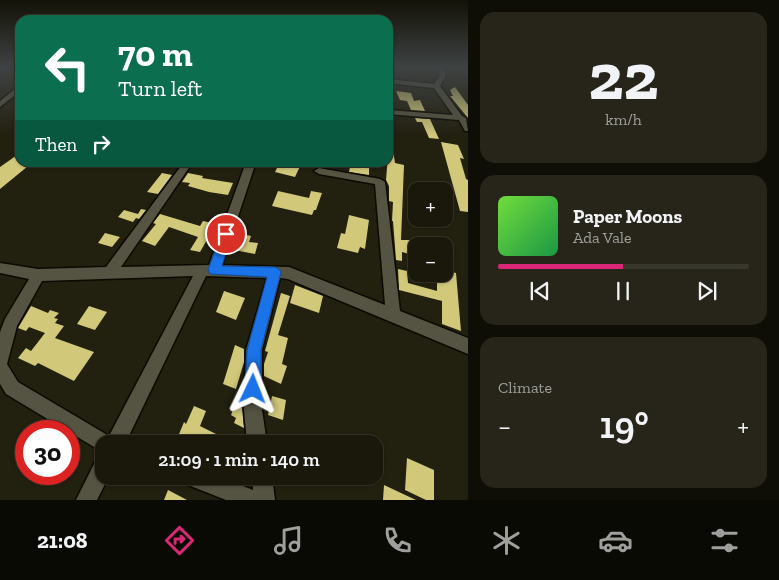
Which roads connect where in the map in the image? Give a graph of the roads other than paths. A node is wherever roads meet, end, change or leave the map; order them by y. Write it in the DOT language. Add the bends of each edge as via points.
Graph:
graph roads {
  1 [pos="439,89"];
  2 [pos="15,91"];
  3 [pos="0,104"];
  4 [pos="393,112"];
  5 [pos="459,118"];
  6 [pos="468,128"];
  7 [pos="185,167"];
  8 [pos="249,167"];
  9 [pos="319,171"];
  10 [pos="0,268"];
  11 [pos="208,270"];
  12 [pos="275,272"];
  13 [pos="110,273"];
  14 [pos="38,275"];
  15 [pos="393,314"];
  16 [pos="468,346"];
  17 [pos="0,360"];
  18 [pos="0,368"];
  19 [pos="120,435"];
  20 [pos="256,435"];
  21 [pos="95,439"];
  22 [pos="95,482"];
  23 [pos="214,485"];
  24 [pos="263,485"];
  25 [pos="86,500"];
  26 [pos="253,500"];
  27 [pos="265,500"];
  1 -- 5 [label="street"];
  2 -- 3 [label="street"];
  4 -- 5 [label="street"];
  5 -- 6 [label="street"];
  7 -- 13 [label="street"];
  8 -- 11 [label="street"];
  9 -- 15 [label="street" via="380,182"];
  10 -- 14 [label="street"];
  11 -- 12 [label="street"];
  11 -- 13 [label="street"];
  11 -- 19 [label="street"];
  12 -- 15 [label="street" via="289,272"];
  12 -- 20 [label="street" via="254,350 252,409"];
  13 -- 14 [label="street"];
  14 -- 17 [label="street" via="10,324"];
  15 -- 16 [label="street"];
  18 -- 21 [label="street" via="12,388"];
  22 -- 25 [label="street"];
  23 -- 26 [label="street"];
  24 -- 27 [label="street"];
}
